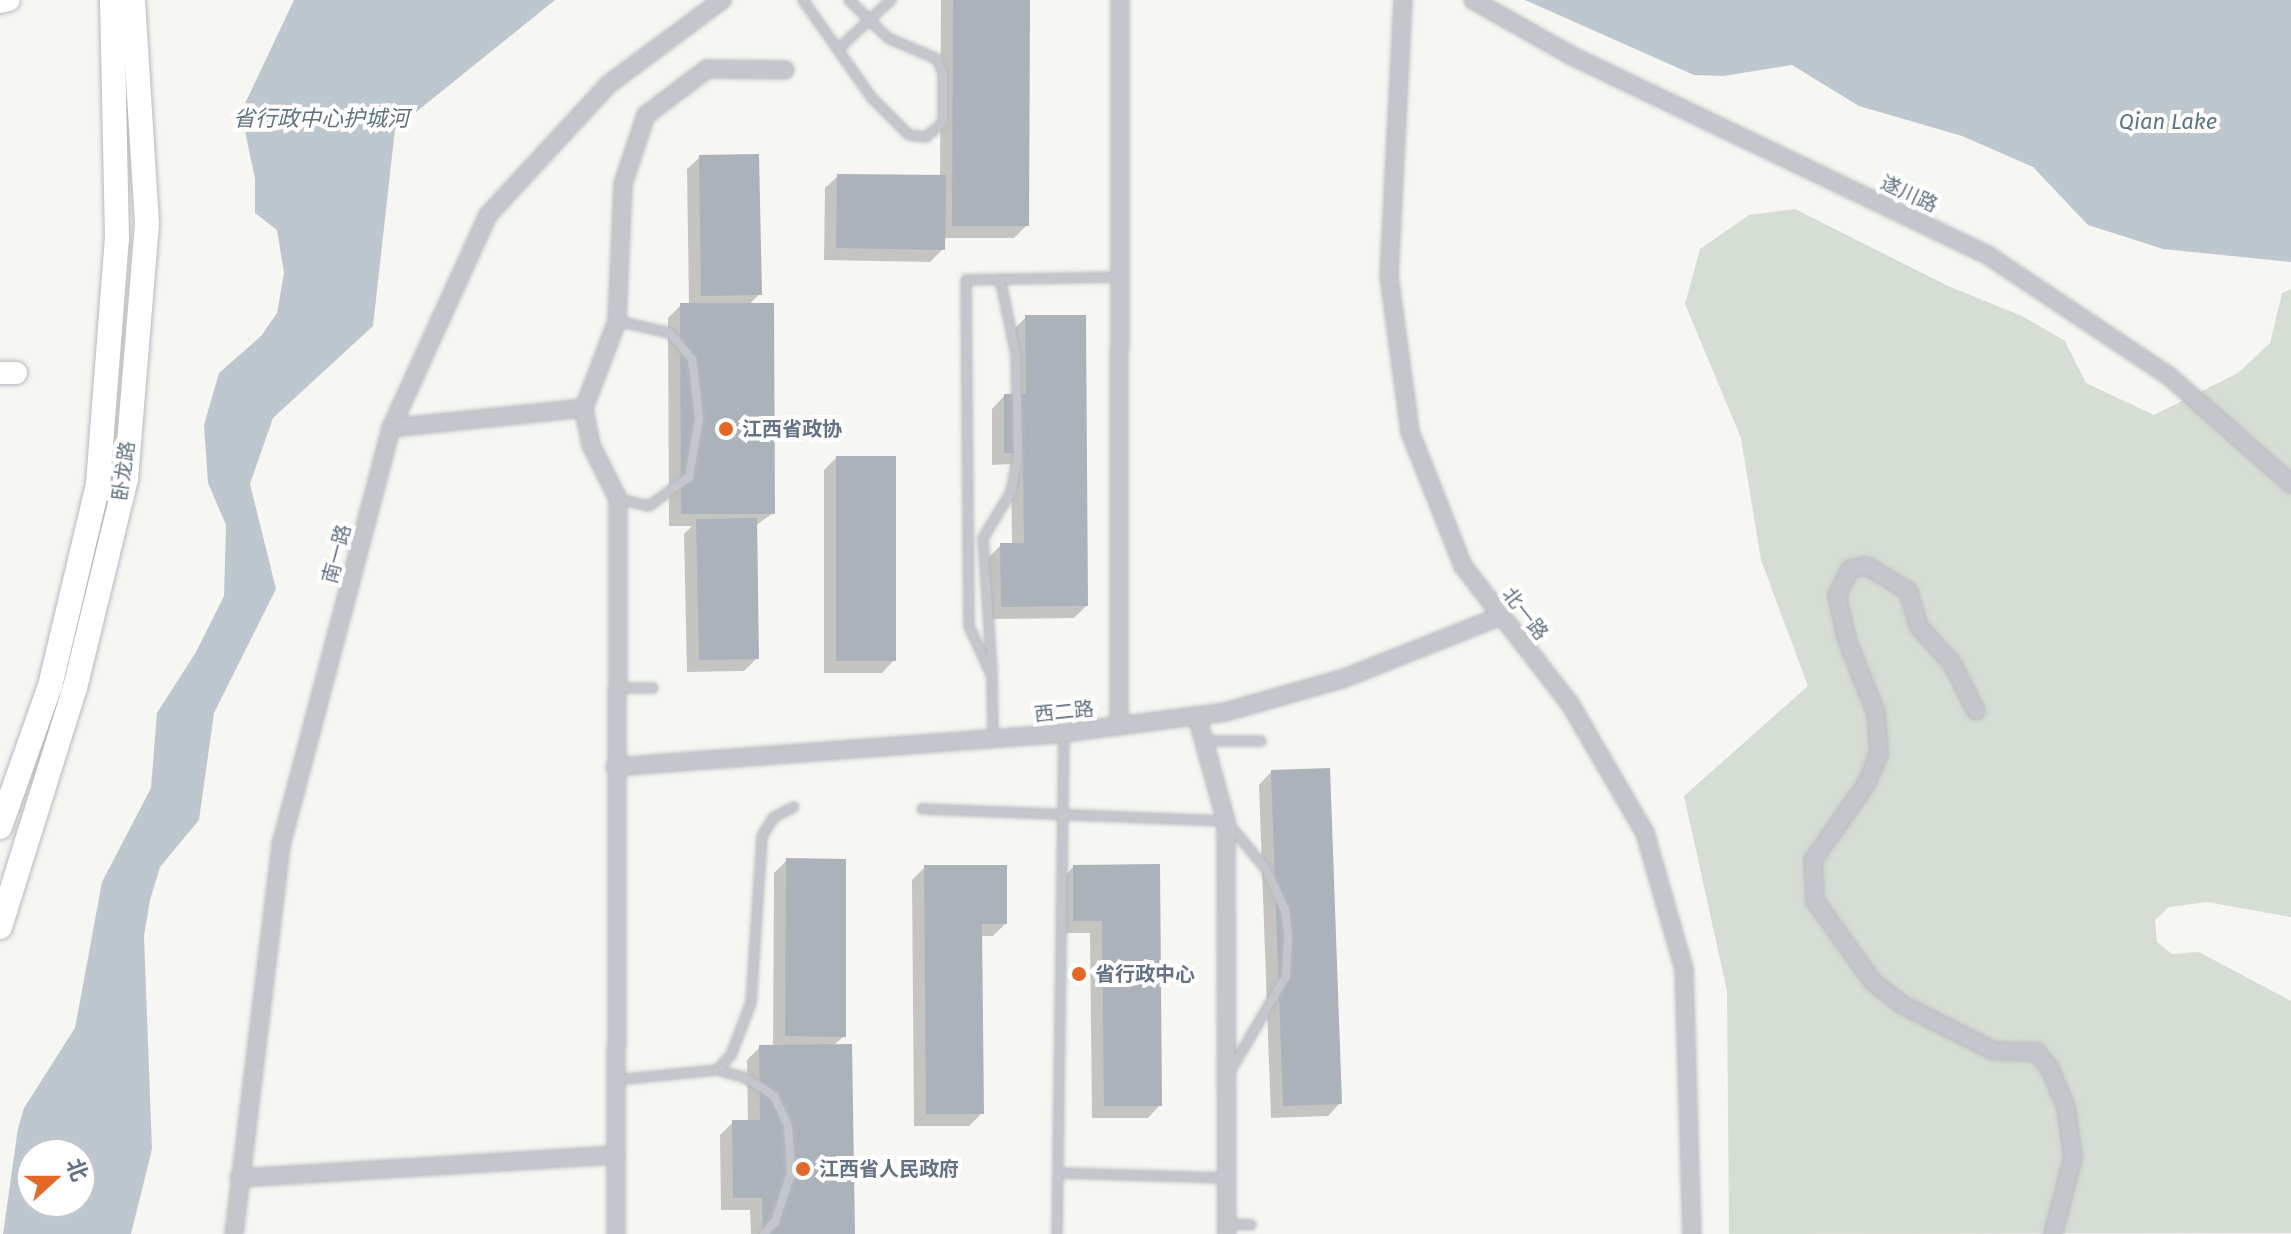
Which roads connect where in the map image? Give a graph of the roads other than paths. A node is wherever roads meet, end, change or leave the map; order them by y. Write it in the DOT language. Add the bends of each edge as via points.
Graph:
graph roads {
  1 [pos="9,0"];
  2 [pos="112,0"];
  3 [pos="133,0"];
  4 [pos="722,0"];
  5 [pos="803,0"];
  6 [pos="849,0"];
  7 [pos="891,0"];
  8 [pos="1120,0"];
  9 [pos="1403,0"];
  10 [pos="1473,0"];
  11 [pos="0,2"];
  12 [pos="869,21"];
  13 [pos="838,49"];
  14 [pos="785,70"];
  15 [pos="1120,277"];
  16 [pos="1000,279"];
  17 [pos="617,321"];
  18 [pos="584,408"];
  19 [pos="391,428"];
  20 [pos="2291,484"];
  21 [pos="618,499"];
  22 [pos="1501,616"];
  23 [pos="992,676"];
  24 [pos="615,688"];
  25 [pos="653,688"];
  26 [pos="1976,711"];
  27 [pos="1197,716"];
  28 [pos="1119,726"];
  29 [pos="1064,733"];
  30 [pos="993,738"];
  31 [pos="1204,741"];
  32 [pos="1261,741"];
  33 [pos="615,767"];
  34 [pos="794,807"];
  35 [pos="922,809"];
  36 [pos="1063,814"];
  37 [pos="1226,821"];
  38 [pos="0,827"];
  39 [pos="0,927"];
  40 [pos="717,1070"];
  41 [pos="1227,1076"];
  42 [pos="616,1080"];
  43 [pos="616,1155"];
  44 [pos="1058,1173"];
  45 [pos="239,1178"];
  46 [pos="1227,1178"];
  47 [pos="1251,1225"];
  48 [pos="1227,1229"];
  49 [pos="234,1234"];
  50 [pos="616,1234"];
  51 [pos="764,1234"];
  52 [pos="1057,1234"];
  53 [pos="1692,1234"];
  54 [pos="2053,1234"];
  1 -- 11 [label="main road"];
  2 -- 38 [label="main road, 卧龙路" via="117,239 98,484 50,686"];
  3 -- 39 [label="main road, 卧龙路" via="147,223 126,479 75,688"];
  4 -- 19 [label="street, 南一路" via="609,84 488,215"];
  5 -- 13 [label="lane"];
  6 -- 12 [label="lane"];
  7 -- 12 [label="lane"];
  8 -- 15 [label="street"];
  9 -- 22 [label="street, 北一路" via="1389,276 1410,432 1463,566"];
  10 -- 20 [label="street, 遂川路" via="1572,56 1989,256 2169,376"];
  12 -- 13 [label="lane"];
  12 -- 13 [label="lane" via="888,38 937,59 943,73 943,122 926,137 909,135 872,98"];
  14 -- 17 [label="street" via="707,69 646,115 623,184"];
  15 -- 16 [label="lane"];
  15 -- 28 [label="street"];
  16 -- 23 [label="lane" via="1016,354 1018,457 1011,492 983,538"];
  16 -- 23 [label="lane" via="966,280 969,626"];
  17 -- 18 [label="street"];
  17 -- 21 [label="lane" via="670,333 692,359 699,418 689,477 649,506"];
  18 -- 19 [label="street"];
  18 -- 21 [label="street" via="591,445"];
  19 -- 45 [label="street, 南一路" via="281,845"];
  21 -- 24 [label="street"];
  22 -- 27 [label="street, 西二路" via="1342,679"];
  22 -- 53 [label="street, 北一路" via="1570,704 1645,833 1684,969"];
  23 -- 30 [label="lane"];
  24 -- 25 [label="lane"];
  24 -- 33 [label="street"];
  26 -- 54 [label="street" via="1952,663 1919,627 1908,591 1867,566 1850,569 1837,596 1847,640 1876,713 1879,753 1867,783 1813,860 1815,901 1873,982 1901,1004 1994,1051 2037,1052 2050,1069 2066,1107 2073,1158"];
  27 -- 28 [label="street, 西二路"];
  27 -- 31 [label="street"];
  28 -- 29 [label="street, 西二路"];
  29 -- 30 [label="street, 西二路"];
  29 -- 36 [label="lane"];
  30 -- 33 [label="street, 西二路"];
  31 -- 32 [label="lane"];
  31 -- 37 [label="street"];
  33 -- 42 [label="street"];
  34 -- 40 [label="lane" via="774,817 762,836 751,1003 737,1045"];
  35 -- 36 [label="lane"];
  36 -- 37 [label="lane"];
  36 -- 44 [label="lane"];
  37 -- 41 [label="street"];
  37 -- 41 [label="lane" via="1266,869 1285,910 1288,936 1286,976"];
  40 -- 42 [label="lane"];
  40 -- 51 [label="lane" via="744,1077 774,1096 788,1126 791,1173 775,1222"];
  41 -- 46 [label="street"];
  42 -- 43 [label="street"];
  43 -- 45 [label="street"];
  43 -- 50 [label="street"];
  44 -- 46 [label="lane"];
  44 -- 52 [label="lane"];
  45 -- 49 [label="street, 南一路"];
  46 -- 48 [label="street"];
  47 -- 48 [label="lane"];
}
